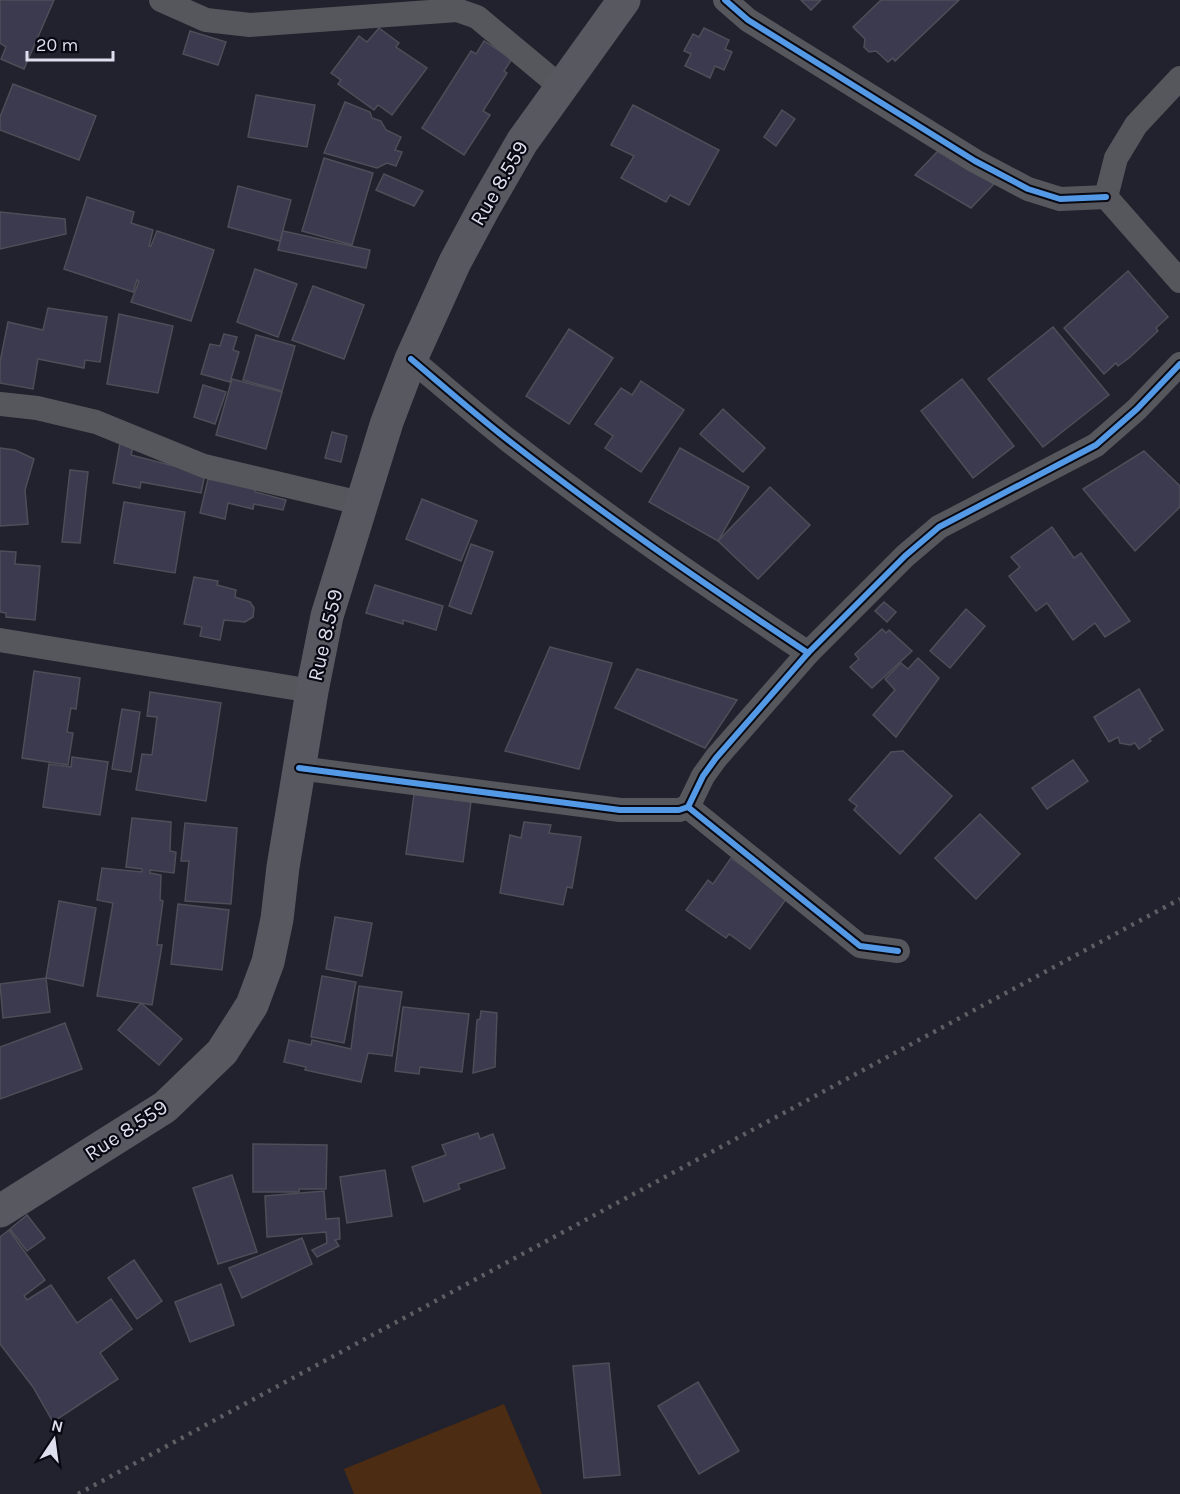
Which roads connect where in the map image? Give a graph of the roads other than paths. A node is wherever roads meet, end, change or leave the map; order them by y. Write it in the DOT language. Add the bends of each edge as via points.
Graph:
graph roads {
  1 [pos="161,0"];
  2 [pos="624,0"];
  3 [pos="725,0"];
  4 [pos="1180,78"];
  5 [pos="561,87"];
  6 [pos="1106,197"];
  7 [pos="1180,281"];
  8 [pos="411,358"];
  9 [pos="1180,364"];
  10 [pos="0,404"];
  11 [pos="360,503"];
  12 [pos="0,640"];
  13 [pos="808,653"];
  14 [pos="312,691"];
  15 [pos="299,768"];
  16 [pos="688,807"];
  17 [pos="898,951"];
  18 [pos="0,1210"];
  1 -- 5 [label="street" via="206,20 250,25 457,10 477,16"];
  2 -- 5 [label="main road, Rue 8.559"];
  3 -- 6 [label="street" via="748,20 975,161 1028,189 1060,199"];
  4 -- 6 [label="street" via="1126,141 1116,158"];
  5 -- 8 [label="main road, Rue 8.559" via="522,141 484,208"];
  6 -- 7 [label="street"];
  8 -- 11 [label="main road, Rue 8.559"];
  8 -- 13 [label="street" via="565,484"];
  9 -- 13 [label="street" via="1096,444 939,527 905,555"];
  10 -- 11 [label="street" via="96,422 204,466"];
  11 -- 14 [label="main road, Rue 8.559" via="327,616"];
  12 -- 14 [label="street"];
  13 -- 16 [label="street" via="716,758"];
  14 -- 15 [label="main road, Rue 8.559"];
  15 -- 16 [label="street" via="620,810"];
  15 -- 18 [label="main road, Rue 8.559" via="268,962 252,1005 222,1052 165,1107"];
  16 -- 17 [label="street" via="860,946"];
}
